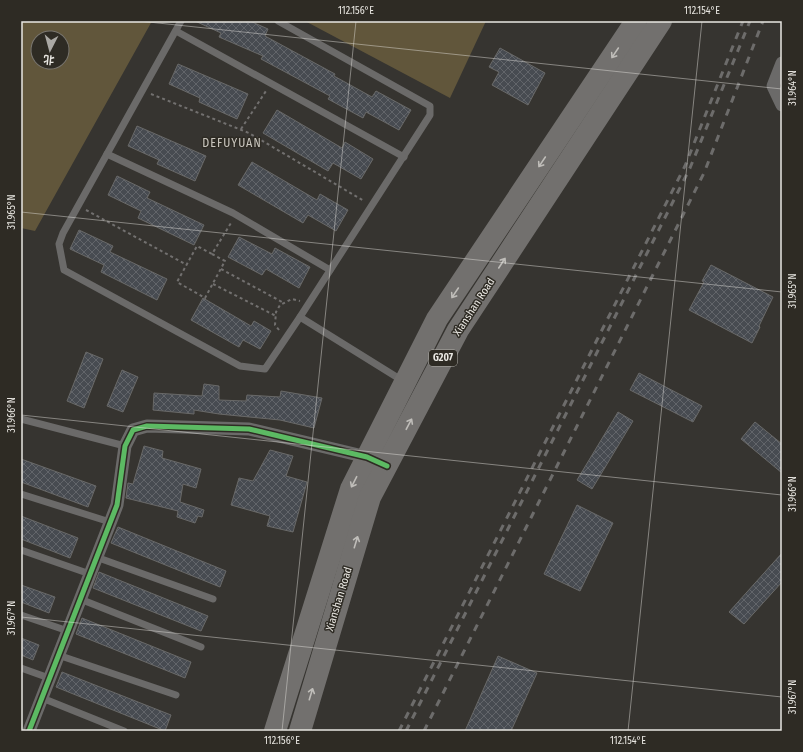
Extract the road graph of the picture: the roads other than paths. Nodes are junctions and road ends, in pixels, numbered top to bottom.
1 (181, 21) edge
2 (278, 21) edge
3 (636, 21) edge
4 (661, 21) edge
5 (176, 31) junction
6 (782, 63) edge
7 (782, 105) edge
8 (107, 154) junction
9 (404, 157) junction
10 (330, 270) junction
11 (300, 317) junction
12 (405, 382) junction
13 (21, 419) edge
14 (125, 446) junction
15 (367, 457) junction
16 (386, 466) junction
17 (21, 494) edge
18 (110, 522) junction
19 (21, 550) edge
20 (96, 557) junction
21 (90, 574) junction
22 (80, 599) junction
23 (213, 599) dead end
24 (21, 615) edge
25 (68, 631) junction
26 (201, 647) dead end
27 (58, 654) junction
28 (21, 668) edge
29 (49, 678) junction
30 (176, 695) dead end
31 (42, 698) junction
32 (29, 731) edge
33 (124, 731) edge
34 (275, 731) edge
35 (300, 731) edge

1 - 5 lane
2 - 9 lane
3 -> 12 highway, Xianshan Road / G207
16 -> 4 highway, Xianshan Road / G207
5 - 8 lane
5 - 9 lane
6 - 7 street
8 - 10 lane
8 - 11 lane
9 - 10 lane
10 - 11 lane
11 - 12 lane
12 - 15 highway, Xianshan Road / G207
13 - 14 lane
14 - 15 street
14 - 18 street
15 - 16 street
15 -> 34 highway, Xianshan Road / G207
35 -> 16 highway, Xianshan Road / G207
17 - 18 lane
18 - 20 street
19 - 21 lane
20 - 21 street
20 - 23 lane
21 - 22 street
22 - 25 street
22 - 26 lane
24 - 25 lane
25 - 27 street
27 - 29 street
27 - 30 lane
28 - 29 lane
29 - 31 street
31 - 32 street
31 - 33 lane

